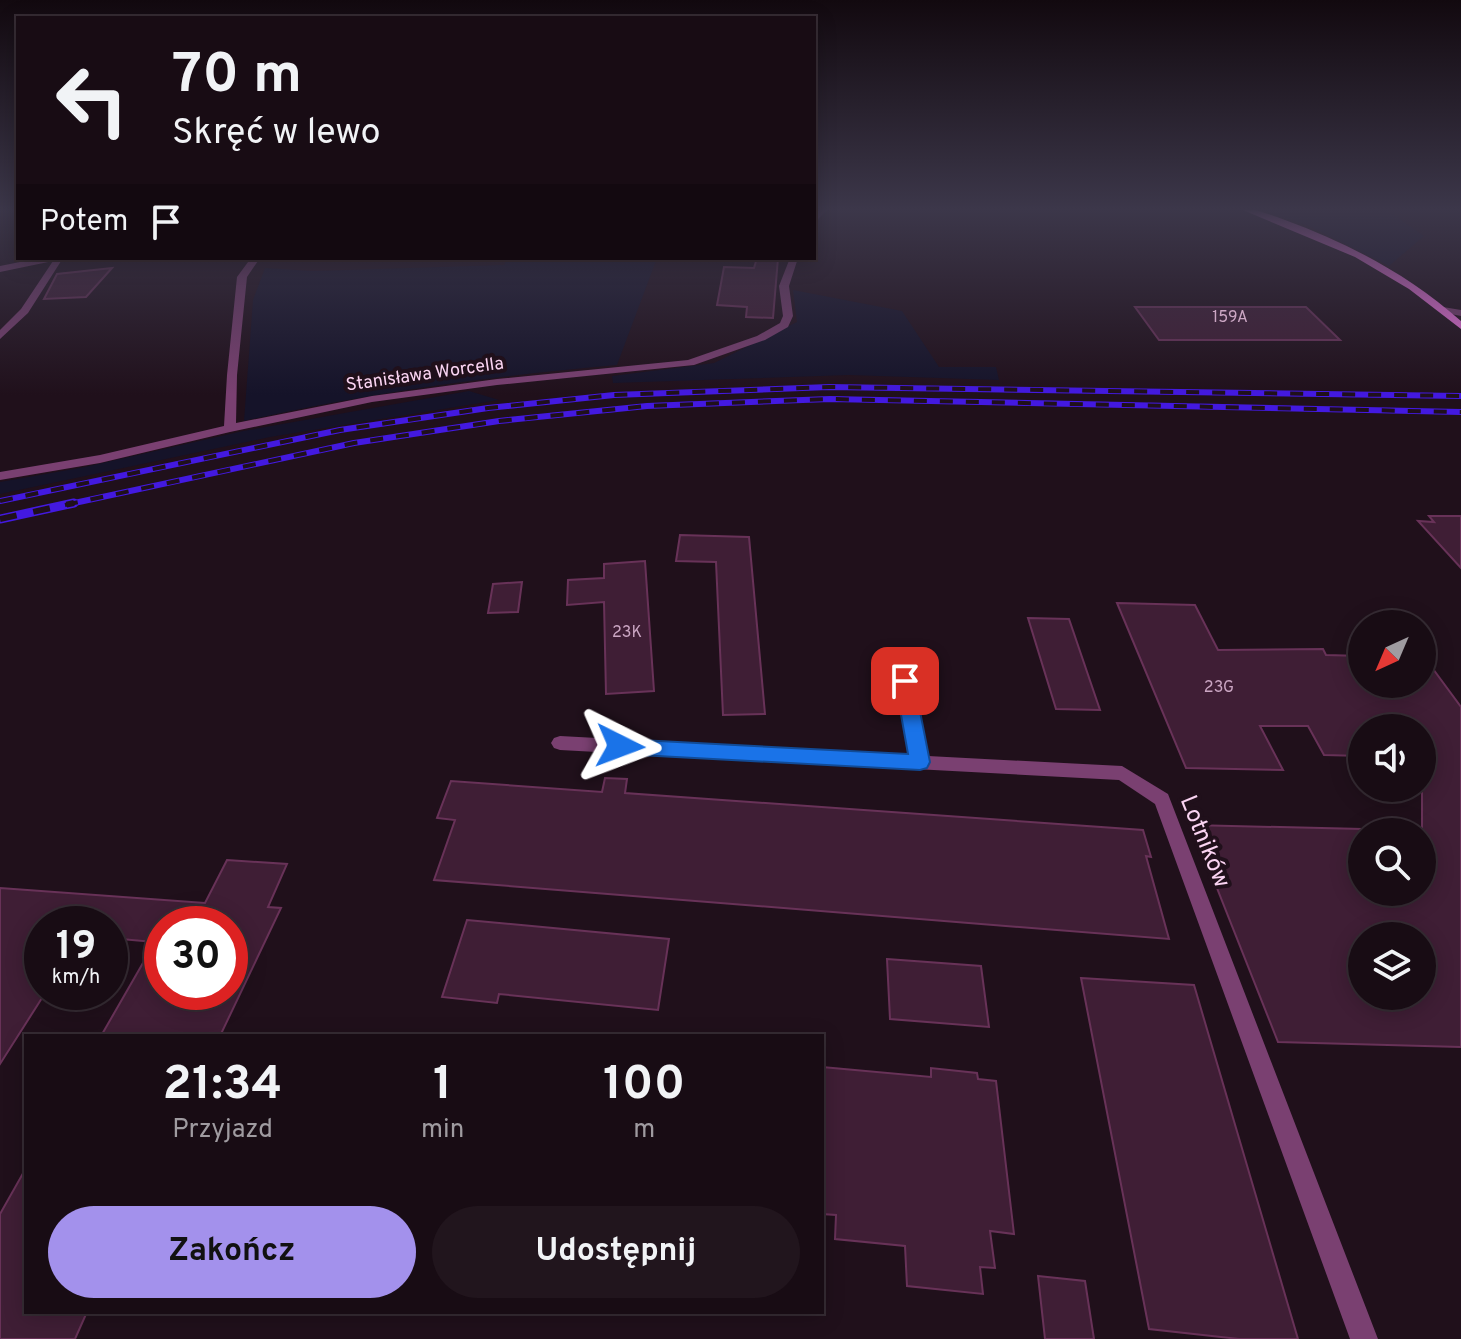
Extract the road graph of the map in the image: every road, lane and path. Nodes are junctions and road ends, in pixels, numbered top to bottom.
1 (49, 270) edge
2 (247, 270) edge
3 (790, 270) edge
4 (1384, 270) edge
5 (1443, 310) junction
6 (1461, 313) edge
7 (1461, 326) edge
8 (0, 336) edge
9 (230, 428) junction
10 (0, 476) edge
11 (905, 681) dead end
12 (560, 743) dead end
13 (920, 762) junction
14 (1364, 1339) edge

1 - 8 street
2 - 9 street
3 - 9 street, Stanisława Worcella
4 - 5 street
5 - 6 street
5 - 7 street
9 - 10 street, Stanisława Worcella
11 - 13 street
12 - 13 street, Lotników
13 - 14 street, Lotników

